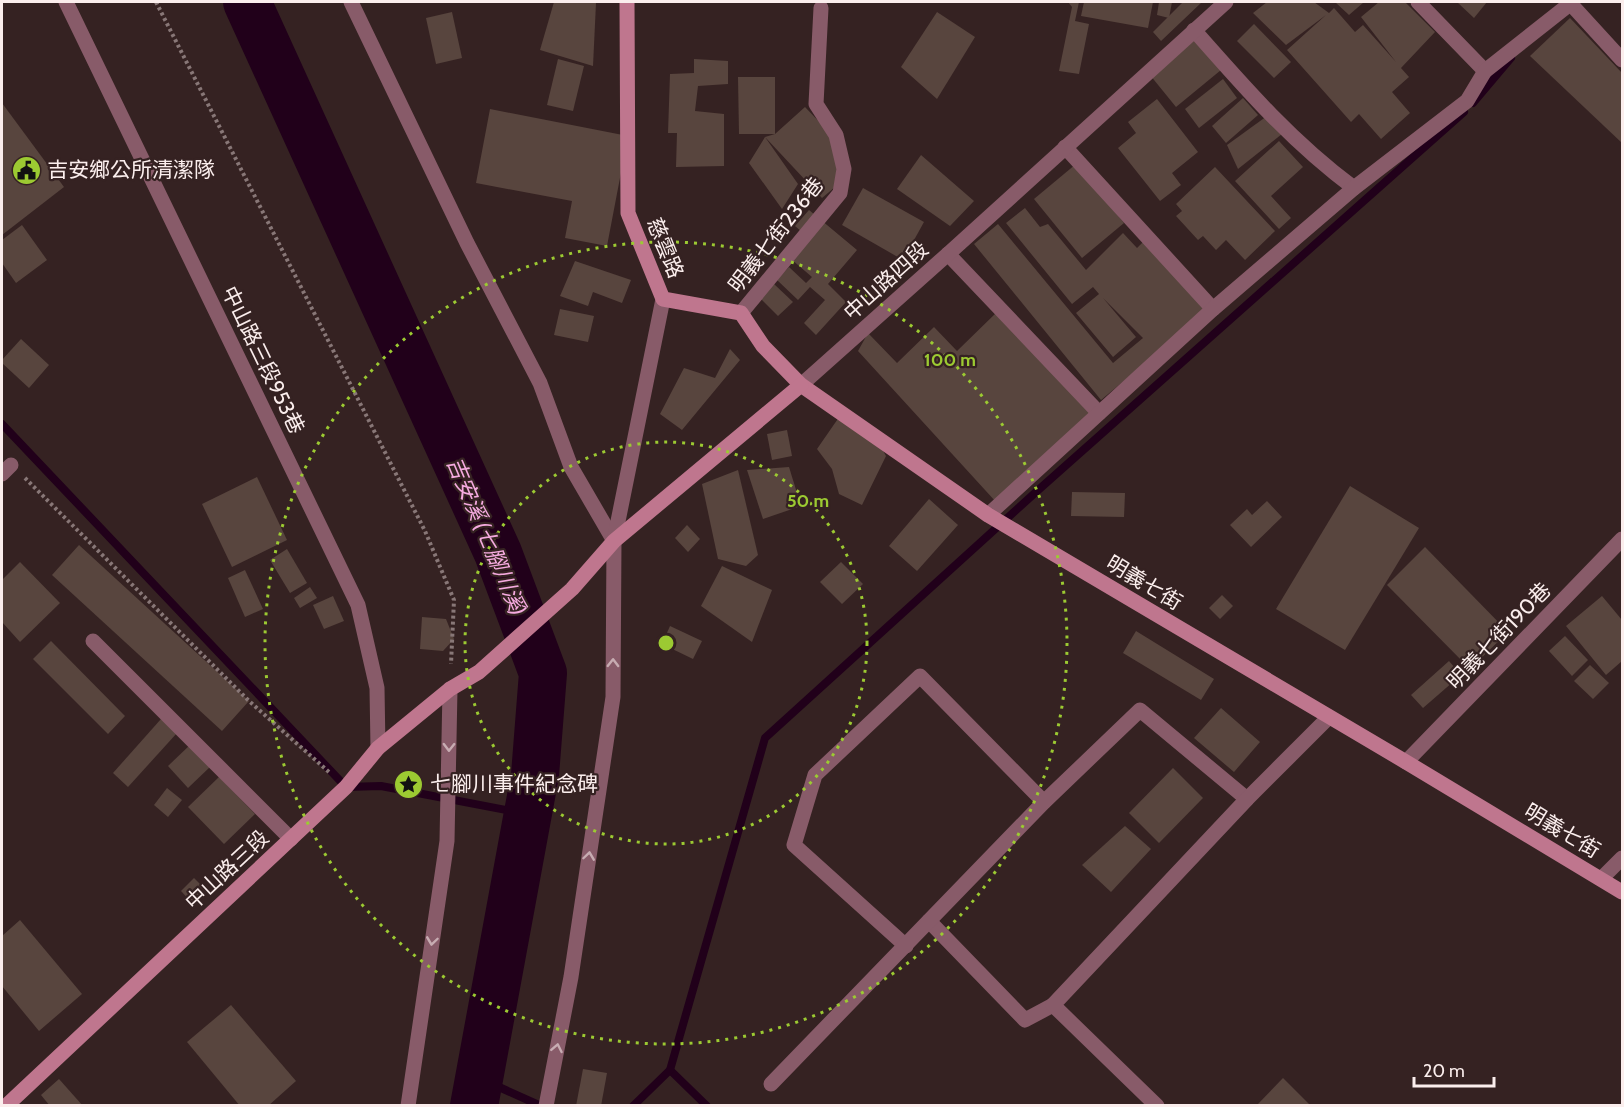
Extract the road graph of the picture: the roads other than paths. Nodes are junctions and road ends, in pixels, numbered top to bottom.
1 (66, 2) edge
2 (351, 2) edge
3 (627, 2) edge
4 (1226, 2) edge
5 (1418, 2) edge
6 (1570, 2) edge
7 (821, 8) dead end
8 (1194, 30) junction
9 (1623, 60) edge
10 (1485, 71) junction
11 (1065, 147) junction
12 (1354, 188) junction
13 (948, 254) junction
14 (663, 299) junction
15 (1213, 309) junction
16 (741, 314) junction
17 (801, 386) junction
18 (1099, 413) junction
19 (989, 516) junction
20 (1623, 539) edge
21 (614, 541) junction
22 (93, 641) dead end
23 (479, 672) joint
24 (450, 688) junction
25 (1329, 717) junction
26 (378, 748) junction
27 (1406, 762) junction
28 (1247, 799) junction
29 (1044, 802) junction
30 (291, 839) junction
31 (1623, 858) edge
32 (1601, 879) junction
33 (1623, 892) edge
34 (929, 921) junction
35 (906, 946) junction
36 (1053, 1005) junction
37 (771, 1084) dead end
38 (6, 1106) edge
39 (408, 1106) edge
40 (546, 1106) edge
41 (1157, 1106) edge

1 - 26 street, 中山路三段953巷
2 - 21 street
3 - 14 street, 慈雲路
4 - 8 street, 中山路四段
5 - 10 street
6 - 9 street
6 - 10 street
7 - 16 street, 明義七街236巷
8 - 11 street, 中山路四段
8 - 12 street
10 - 12 street
11 - 13 street, 中山路四段
11 - 15 street
12 - 15 street
13 - 17 street, 中山路四段
13 - 18 street
14 - 16 street
14 - 21 street, 慈雲路
15 - 18 street
16 - 17 street, 明義七街
17 - 19 street, 明義七街
17 - 21 street, 中山路四段
18 - 19 street
19 - 25 street, 明義七街
20 - 27 street, 明義七街190巷
21 - 23 street, 中山路四段
40 -> 21 street, 慈雲路
22 - 30 street
23 - 24 street, 中山路三段
24 - 26 street, 中山路三段
24 -> 39 street
25 - 27 street, 明義七街
25 - 28 street
26 - 30 street, 中山路三段
27 - 32 street, 明義七街
28 - 29 street
28 - 36 street
29 - 34 street
29 - 35 street
30 - 38 street, 中山路三段
31 - 32 street
32 - 33 street, 明義七街
34 - 35 street
34 - 36 street
35 - 37 street
36 - 41 street

